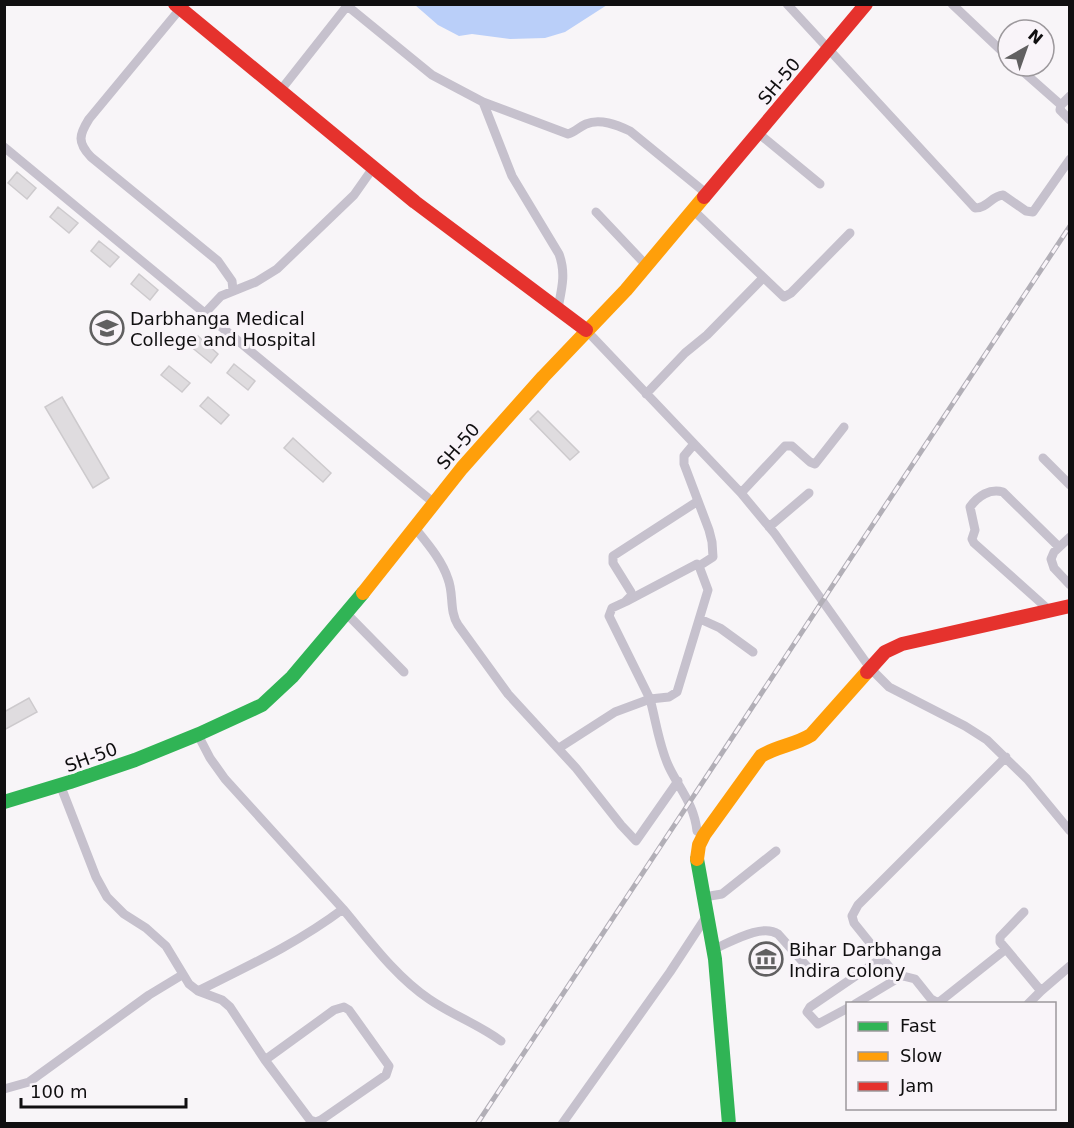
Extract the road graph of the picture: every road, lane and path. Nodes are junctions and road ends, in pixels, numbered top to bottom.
1 (787, 4) edge
2 (866, 4) edge
3 (952, 4) edge
4 (346, 5) edge
5 (178, 7) edge
6 (996, 46) edge
7 (828, 50) junction
8 (1031, 78) edge
9 (280, 91) junction
10 (1070, 96) edge
11 (483, 102) junction
12 (1061, 105) junction
13 (1070, 120) edge
14 (758, 133) junction
15 (4, 147) edge
16 (1070, 159) edge
17 (373, 168) junction
18 (820, 184) dead end
19 (707, 194) junction
20 (693, 210) junction
21 (596, 212) dead end
22 (850, 233) dead end
23 (646, 265) junction
24 (763, 278) junction
25 (233, 290) junction
26 (558, 308) junction
27 (206, 312) junction
28 (586, 330) junction
29 (646, 394) junction
30 (844, 427) dead end
31 (694, 444) junction
32 (1043, 458) dead end
33 (1070, 485) edge
34 (741, 493) junction
35 (809, 494) dead end
36 (698, 501) junction
37 (434, 503) junction
38 (769, 527) junction
39 (415, 528) junction
40 (1070, 537) edge
41 (1059, 547) junction
42 (697, 564) dead end
43 (1070, 585) edge
44 (626, 602) junction
45 (1070, 606) edge
46 (1049, 610) junction
47 (346, 613) junction
48 (700, 619) junction
49 (753, 652) dead end
50 (870, 668) junction
51 (404, 672) dead end
52 (650, 699) junction
53 (198, 735) junction
54 (559, 748) junction
55 (1006, 757) junction
56 (678, 781) junction
57 (61, 787) junction
58 (4, 802) edge
59 (1070, 831) edge
60 (704, 835) junction
61 (776, 851) dead end
62 (704, 897) junction
63 (343, 909) junction
64 (1024, 912) dead end
65 (708, 914) junction
66 (714, 949) junction
67 (1006, 949) junction
68 (882, 958) junction
69 (1070, 966) edge
70 (811, 971) dead end
71 (182, 975) junction
72 (900, 977) junction
73 (1041, 991) junction
74 (198, 992) junction
75 (858, 1002) edge
76 (936, 1002) edge
77 (939, 1002) edge
78 (1030, 1002) edge
79 (846, 1009) edge
80 (501, 1041) dead end
81 (265, 1060) junction
82 (4, 1089) edge
83 (562, 1124) edge
84 (729, 1124) edge

1 - 7 street
2 - 7 street, SH-50
3 - 6 street
4 - 9 street
4 - 11 street
5 - 9 street
5 - 25 street
7 - 14 street, SH-50
7 - 16 street
8 - 12 street
9 - 17 street
10 - 12 street
11 - 19 street
11 - 26 street
12 - 13 street
14 - 18 street
14 - 19 street, SH-50
15 - 27 street
17 - 25 street
17 - 26 street
19 - 20 street, SH-50
20 - 23 street, SH-50
20 - 24 street
21 - 23 street
22 - 24 street
23 - 28 street, SH-50
24 - 29 street
25 - 27 street
26 - 28 street
27 - 37 street
28 - 29 street
28 - 37 street, SH-50
29 - 31 street
30 - 34 street
31 - 34 street
31 - 36 street
32 - 33 street
34 - 38 street
35 - 38 street
36 - 44 street
36 - 48 street
37 - 39 street, SH-50
38 - 50 street
39 - 47 street, SH-50
39 - 54 street
40 - 41 street
41 - 43 street
41 - 46 street
42 - 44 street
44 - 52 street
45 - 46 street
46 - 50 street
47 - 51 street
47 - 53 street, SH-50
48 - 49 street
48 - 52 street
50 - 55 street
50 - 60 street
52 - 54 street
52 - 56 street
53 - 57 street, SH-50
53 - 63 street
54 - 56 street
55 - 59 street
55 - 68 street
56 - 60 street
57 - 58 street, SH-50
57 - 71 street
60 - 62 street
61 - 62 street
62 - 65 street
63 - 74 street
63 - 80 street
64 - 67 street
65 - 66 street
65 - 83 street
66 - 70 street
66 - 84 street
67 - 73 street
67 - 77 street
68 - 72 street
68 - 79 street
69 - 73 street
71 - 74 street
71 - 82 street
72 - 75 street
72 - 76 street
73 - 78 street
74 - 81 street
81 - 81 street

